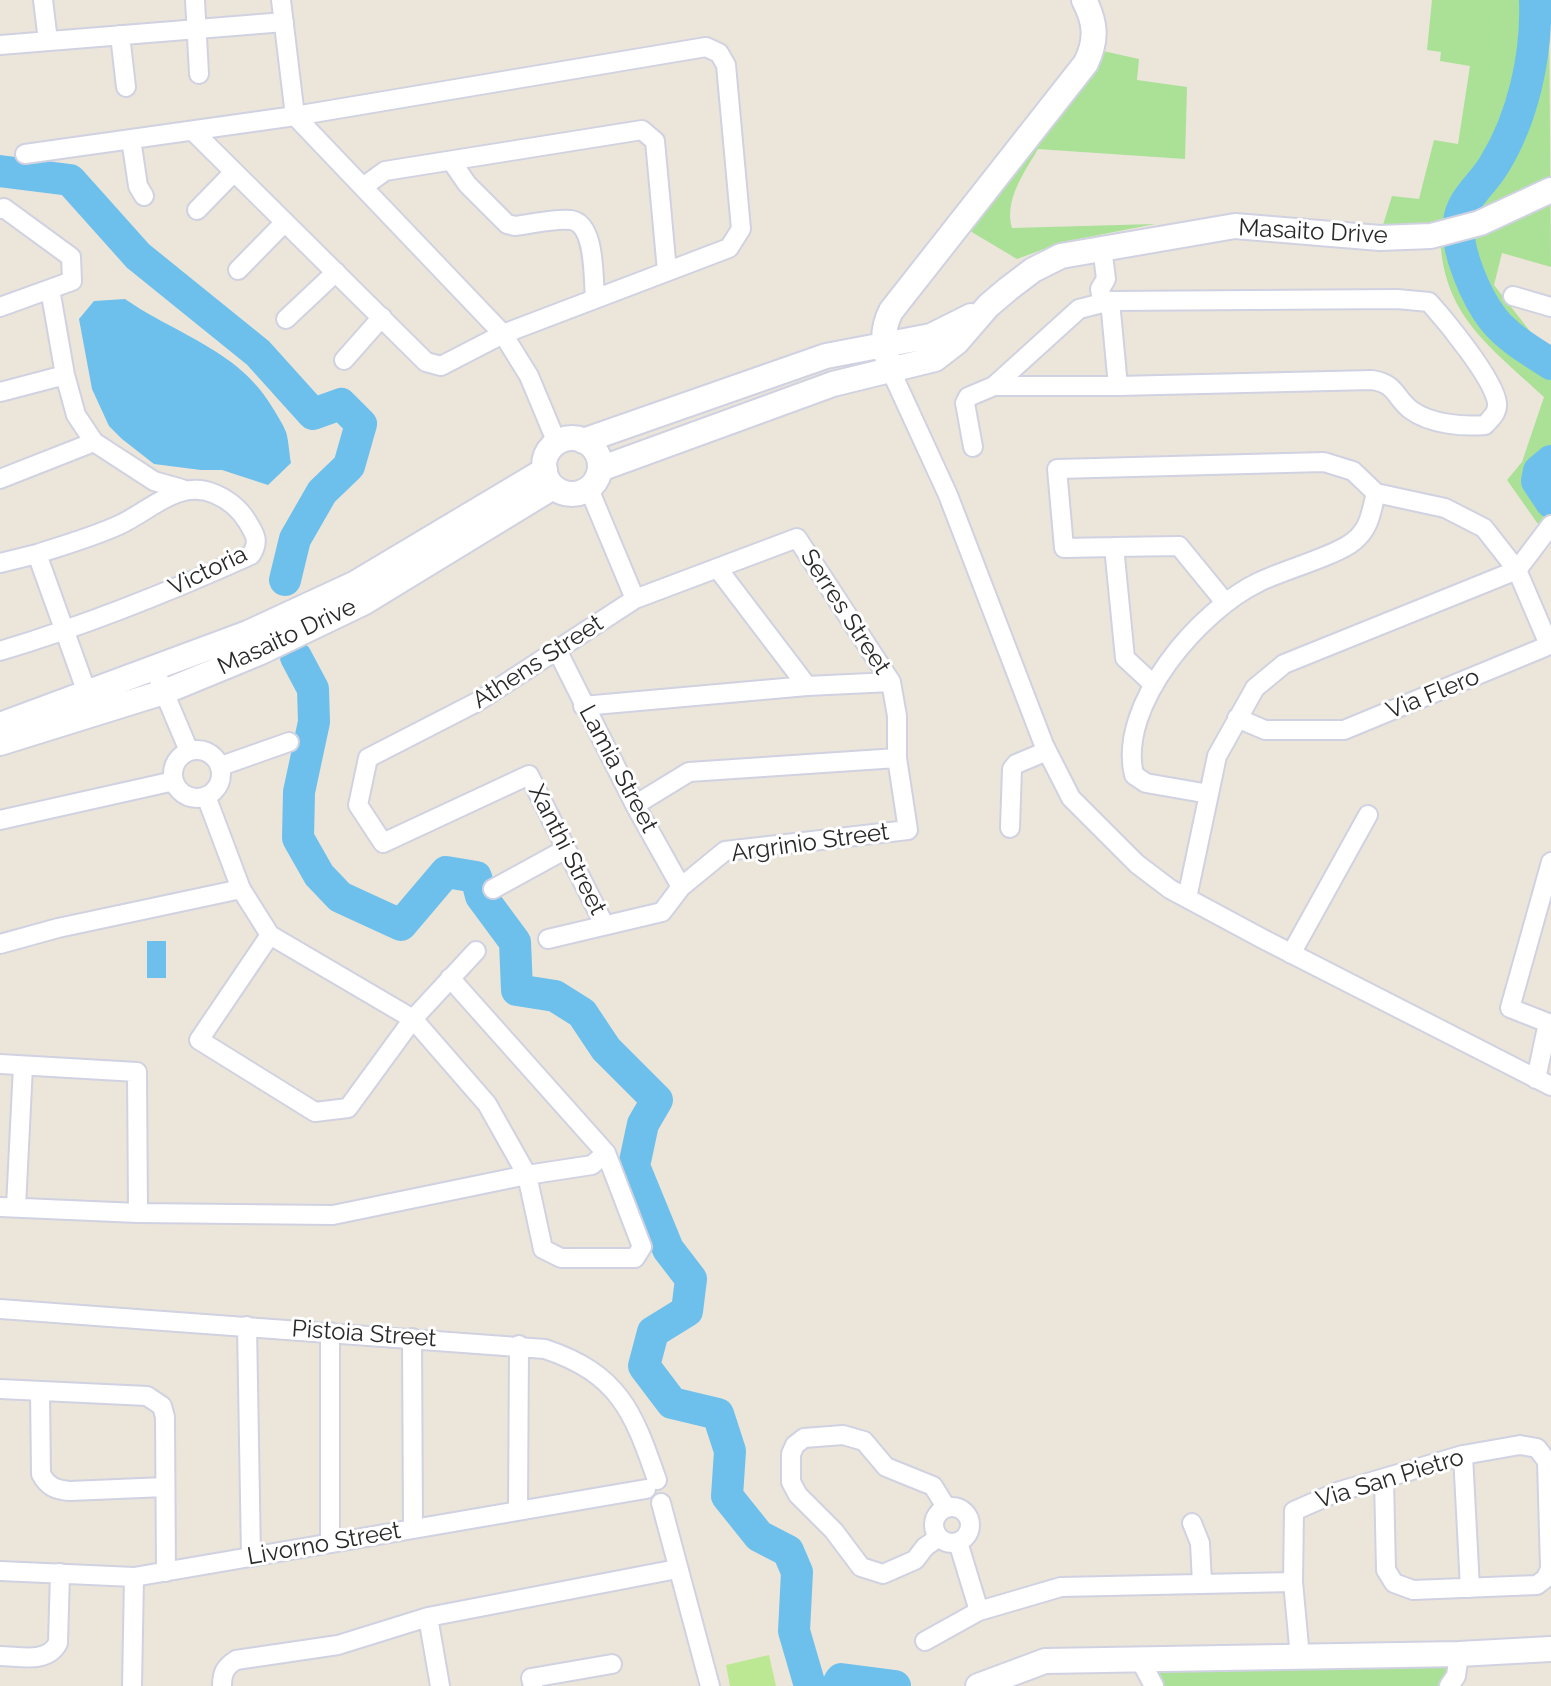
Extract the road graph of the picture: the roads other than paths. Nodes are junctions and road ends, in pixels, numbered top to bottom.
1 (43, 0) edge
2 (195, 0) edge
3 (281, 0) edge
4 (1084, 0) edge
5 (284, 22) junction
6 (197, 29) junction
7 (120, 35) junction
8 (48, 41) junction
9 (0, 45) edge
10 (199, 74) dead end
11 (126, 87) dead end
12 (295, 116) junction
13 (193, 131) junction
14 (131, 139) junction
15 (25, 154) dead end
16 (452, 162) junction
17 (234, 172) junction
18 (363, 187) junction
19 (1551, 190) edge
20 (144, 196) dead end
21 (0, 209) edge
22 (197, 210) dead end
23 (285, 222) junction
24 (1102, 247) junction
25 (238, 270) dead end
26 (667, 271) junction
27 (336, 272) junction
28 (50, 289) junction
29 (1513, 296) dead end
30 (595, 299) junction
31 (1109, 301) junction
32 (988, 306) junction
33 (0, 307) edge
34 (1551, 307) edge
35 (382, 317) junction
36 (286, 319) dead end
37 (503, 334) junction
38 (883, 345) junction
39 (344, 360) dead end
40 (891, 371) junction
41 (65, 375) junction
42 (994, 386) junction
43 (1118, 386) junction
44 (0, 392) edge
45 (583, 441) junction
46 (94, 442) junction
47 (557, 443) junction
48 (973, 447) dead end
49 (549, 478) junction
50 (0, 479) edge
51 (594, 479) junction
52 (182, 489) junction
53 (1376, 493) junction
54 (1549, 528) edge
55 (797, 538) joint
56 (1114, 547) junction
57 (37, 554) junction
58 (0, 563) edge
59 (718, 569) junction
60 (1517, 570) junction
61 (635, 599) junction
62 (1224, 601) junction
63 (65, 632) junction
64 (557, 650) junction
65 (0, 651) edge
66 (154, 669) junction
67 (891, 682) junction
68 (1154, 685) junction
69 (807, 686) junction
70 (164, 692) junction
71 (91, 703) junction
72 (583, 706) junction
73 (1237, 718) junction
74 (0, 725) edge
75 (289, 742) dead end
76 (0, 743) edge
77 (189, 751) junction
78 (1047, 751) junction
79 (897, 758) junction
80 (221, 766) junction
81 (529, 775) joint
82 (174, 781) junction
83 (1209, 794) junction
84 (206, 796) junction
85 (635, 805) junction
86 (1368, 815) dead end
87 (0, 820) edge
88 (1010, 828) dead end
89 (908, 830) joint
90 (566, 849) junction
91 (1551, 862) edge
92 (681, 887) junction
93 (241, 889) junction
94 (493, 889) dead end
95 (1187, 898) junction
96 (604, 924) junction
97 (270, 935) junction
98 (548, 939) dead end
99 (0, 944) edge
100 (476, 951) dead end
101 (1291, 954) junction
102 (450, 978) junction
103 (413, 1019) junction
104 (1550, 1023) edge
105 (0, 1064) edge
106 (23, 1066) junction
107 (1544, 1082) edge
108 (606, 1153) junction
109 (527, 1175) junction
110 (8, 1207) edge
111 (138, 1213) junction
112 (0, 1309) edge
113 (247, 1326) junction
114 (330, 1332) junction
115 (412, 1338) junction
116 (519, 1345) junction
117 (0, 1389) edge
118 (40, 1391) junction
119 (1463, 1455) junction
120 (1384, 1479) junction
121 (652, 1484) junction
122 (165, 1487) junction
123 (946, 1507) junction
124 (518, 1510) junction
125 (1192, 1523) dead end
126 (413, 1528) junction
127 (939, 1537) junction
128 (958, 1542) junction
129 (330, 1543) junction
130 (251, 1556) junction
131 (677, 1569) junction
132 (0, 1571) edge
133 (166, 1572) junction
134 (60, 1573) junction
135 (134, 1577) junction
136 (1293, 1582) junction
137 (1202, 1583) junction
138 (1470, 1588) junction
139 (979, 1611) junction
140 (428, 1617) junction
141 (925, 1641) dead end
142 (1551, 1649) edge
143 (1459, 1654) junction
144 (0, 1656) edge
145 (1300, 1657) junction
146 (1139, 1658) junction
147 (612, 1664) dead end
148 (132, 1686) edge
149 (222, 1686) edge
150 (440, 1686) edge
151 (533, 1686) edge
152 (710, 1686) edge
153 (978, 1686) edge
154 (1154, 1686) edge
155 (1449, 1686) edge

1 - 8 street
2 - 6 street
3 - 5 street
4 - 38 street
5 - 6 street
5 - 12 street
6 - 7 street
6 - 10 street
7 - 8 street
7 - 11 street
8 - 9 street
12 - 13 street
12 - 18 street
12 - 26 street
13 - 14 street
13 - 17 street
14 - 15 street
14 - 20 street
16 - 18 street
16 - 26 street
16 - 30 street
17 - 22 street
17 - 23 street
18 - 37 street
19 - 24 street, Masaito Drive
21 - 28 street
23 - 25 street
23 - 27 street
24 - 31 street
24 - 32 street, Masaito Drive
26 - 30 street
27 - 35 street
27 - 36 street
28 - 33 street
28 - 41 street
29 - 34 street
30 - 37 street
31 - 42 street
31 - 43 street
31 - 43 street
32 - 38 street, Masaito Drive
32 - 40 street, Masaito Drive
35 - 37 street
35 - 39 street
37 - 47 street
38 - 40 street
38 - 45 street, Masaito Drive
40 - 51 street, Masaito Drive
40 - 78 street
41 - 44 street
41 - 46 street
42 - 43 street
42 - 48 street
45 - 47 street
45 - 51 street
46 - 50 street
46 - 52 street
47 - 49 street
49 - 51 street
49 - 66 street, Masaito Drive
49 - 70 street, Masaito Drive
51 - 61 street
52 - 57 street
52 - 63 street, Victoria
53 - 56 street
53 - 60 street
53 - 62 street
54 - 60 street
55 - 59 street, Athens Street
55 - 67 street, Serres Street
56 - 62 street
56 - 68 street
57 - 58 street
57 - 63 street
59 - 61 street, Athens Street
59 - 69 street
60 - 73 street
60 - 73 street, Via Flero
61 - 64 street, Athens Street
62 - 68 street
63 - 65 street, Victoria
63 - 71 street
64 - 72 street, Lamia Street
64 - 81 street, Athens Street
66 - 70 street
66 - 71 street, Masaito Drive
67 - 69 street
67 - 79 street, Serres Street
68 - 83 street
69 - 72 street
70 - 71 street, Masaito Drive
70 - 77 street
71 - 74 street, Masaito Drive
71 - 76 street, Masaito Drive
72 - 85 street, Lamia Street
73 - 83 street
75 - 80 street
77 - 80 street
77 - 82 street
78 - 88 street
78 - 95 street
79 - 85 street
79 - 89 street, Serres Street
80 - 84 street
81 - 90 street, Xanthi Street
82 - 84 street
82 - 87 street
83 - 95 street
84 - 93 street
85 - 92 street, Lamia Street
86 - 101 street
89 - 92 street, Argrinio Street
90 - 94 street
90 - 96 street, Xanthi Street
91 - 104 street
92 - 96 street, Argrinio Street
93 - 97 street
93 - 99 street
95 - 101 street
96 - 98 street, Argrinio Street
97 - 103 street
97 - 103 street
100 - 102 street
101 - 107 street
102 - 103 street
102 - 108 street
103 - 109 street
104 - 107 street
105 - 106 street
106 - 110 street
106 - 111 street
108 - 109 street
108 - 109 street
109 - 111 street
110 - 111 street
112 - 113 street, Pistoia Street
113 - 114 street, Pistoia Street
113 - 130 street
114 - 115 street, Pistoia Street
114 - 129 street
115 - 116 street, Pistoia Street
115 - 126 street
116 - 121 street, Pistoia Street
116 - 124 street
117 - 118 street
118 - 122 street
118 - 122 street
119 - 120 street, Via San Pietro
119 - 138 street
119 - 138 street, Via San Pietro
120 - 136 street, Via San Pietro
120 - 138 street
121 - 124 street, Livorno Street
121 - 131 street
122 - 133 street
123 - 127 street
123 - 127 street
123 - 128 street
124 - 126 street, Livorno Street
125 - 137 street
126 - 129 street, Livorno Street
127 - 128 street
128 - 139 street
129 - 130 street, Livorno Street
130 - 133 street, Livorno Street
131 - 140 street
131 - 152 street
132 - 134 street, Livorno Street
133 - 135 street, Livorno Street
134 - 135 street, Livorno Street
134 - 144 street
135 - 148 street
136 - 137 street
136 - 145 street, Via San Pietro
137 - 139 street
139 - 141 street
140 - 149 street
140 - 150 street
142 - 143 street
143 - 145 street
143 - 155 street
145 - 146 street
146 - 153 street
146 - 154 street
147 - 151 street

